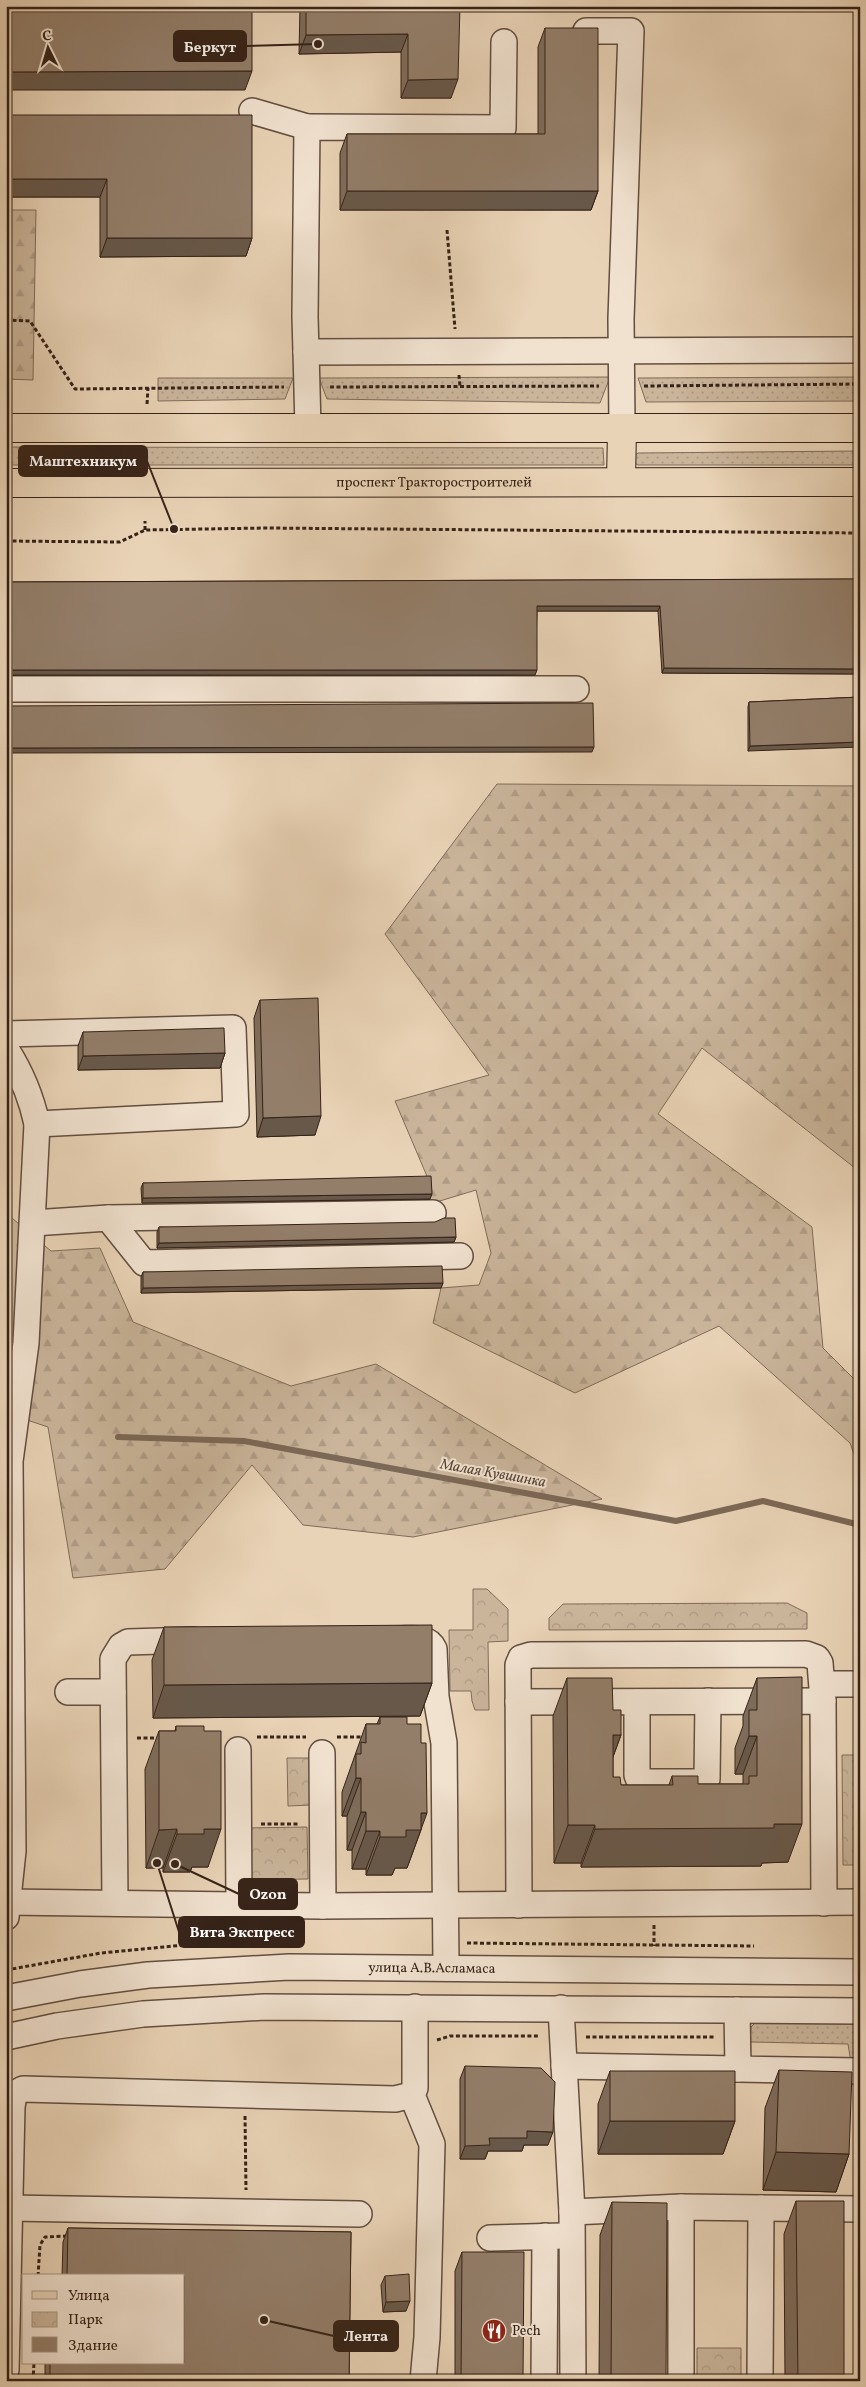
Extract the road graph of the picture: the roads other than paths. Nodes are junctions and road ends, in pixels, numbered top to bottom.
1 (586, 31) edge
2 (504, 42) dead end
3 (252, 111) dead end
4 (307, 127) junction
5 (622, 350) junction
6 (860, 350) edge
7 (306, 352) junction
8 (6, 428) edge
9 (308, 428) junction
10 (622, 428) junction
11 (860, 428) edge
12 (621, 482) junction
13 (860, 482) edge
14 (6, 483) edge
15 (6, 689) edge
16 (576, 689) dead end
17 (6, 1034) edge
18 (6, 1050) edge
19 (38, 1124) junction
20 (433, 1212) dead end
21 (108, 1218) junction
22 (33, 1222) junction
23 (460, 1256) dead end
24 (9, 1528) edge
25 (221, 1640) edge
26 (376, 1640) edge
27 (860, 1684) edge
28 (68, 1692) dead end
29 (114, 1692) junction
30 (822, 1692) junction
31 (708, 1701) junction
32 (518, 1702) junction
33 (637, 1702) junction
34 (322, 1742) road end
35 (242, 1744) road end
36 (824, 1902) junction
37 (860, 1902) edge
38 (115, 1903) junction
39 (238, 1905) junction
40 (519, 1905) junction
41 (323, 1906) junction
42 (445, 1906) junction
43 (7, 1907) edge
44 (446, 1968) junction
45 (219, 1970) junction
46 (860, 1972) edge
47 (7, 1991) edge
48 (415, 2007) junction
49 (222, 2008) junction
50 (561, 2008) junction
51 (737, 2010) junction
52 (860, 2011) edge
53 (6, 2037) edge
54 (564, 2066) junction
55 (738, 2069) junction
56 (860, 2071) edge
57 (412, 2095) junction
58 (682, 2207) junction
59 (9, 2208) junction
60 (760, 2208) junction
61 (860, 2209) edge
62 (359, 2214) dead end
63 (572, 2224) junction
64 (545, 2236) junction
65 (490, 2238) dead end
66 (6, 2370) edge
67 (423, 2381) edge
68 (544, 2381) edge
69 (573, 2381) edge
70 (681, 2381) edge
71 (760, 2381) edge

1 - 5 street
2 - 4 street
3 - 4 street
4 - 7 street
5 - 6 street
5 - 7 street
5 - 10 street
7 - 9 street
8 - 9 main road
9 - 10 main road
10 - 11 main road
10 - 12 main road
12 - 13 main road, проспект Тракторостроителей
12 - 14 main road, проспект Тракторостроителей
15 - 16 street
17 - 19 street
18 - 19 street
19 - 22 street
20 - 21 street
21 - 22 street
21 - 23 street
22 - 24 street
24 - 43 street
25 - 29 street
26 - 42 street
27 - 30 street
28 - 29 street
29 - 38 street
30 - 31 street
30 - 32 street
30 - 36 street
31 - 33 street
31 - 33 street
32 - 33 street
32 - 40 street
34 - 41 street
35 - 39 street
36 - 37 street
36 - 40 street
38 - 39 street
38 - 43 street
39 - 41 street
40 - 42 street
41 - 42 street
42 - 44 street
44 - 45 street, улица А.В.Асламаса
44 - 46 street, улица А.В.Асламаса
45 - 47 street, улица А.В.Асламаса
45 - 49 street
48 - 49 street
48 - 50 street
48 - 57 street
49 - 53 street
50 - 51 street
50 - 54 street
51 - 52 street
51 - 55 street
54 - 55 street
54 - 63 street
55 - 56 street
57 - 59 street
57 - 67 street
58 - 60 street
58 - 63 street
58 - 70 street
59 - 62 street
59 - 66 street
60 - 61 street
60 - 71 street
63 - 64 street
63 - 69 street
64 - 65 street
64 - 68 street

